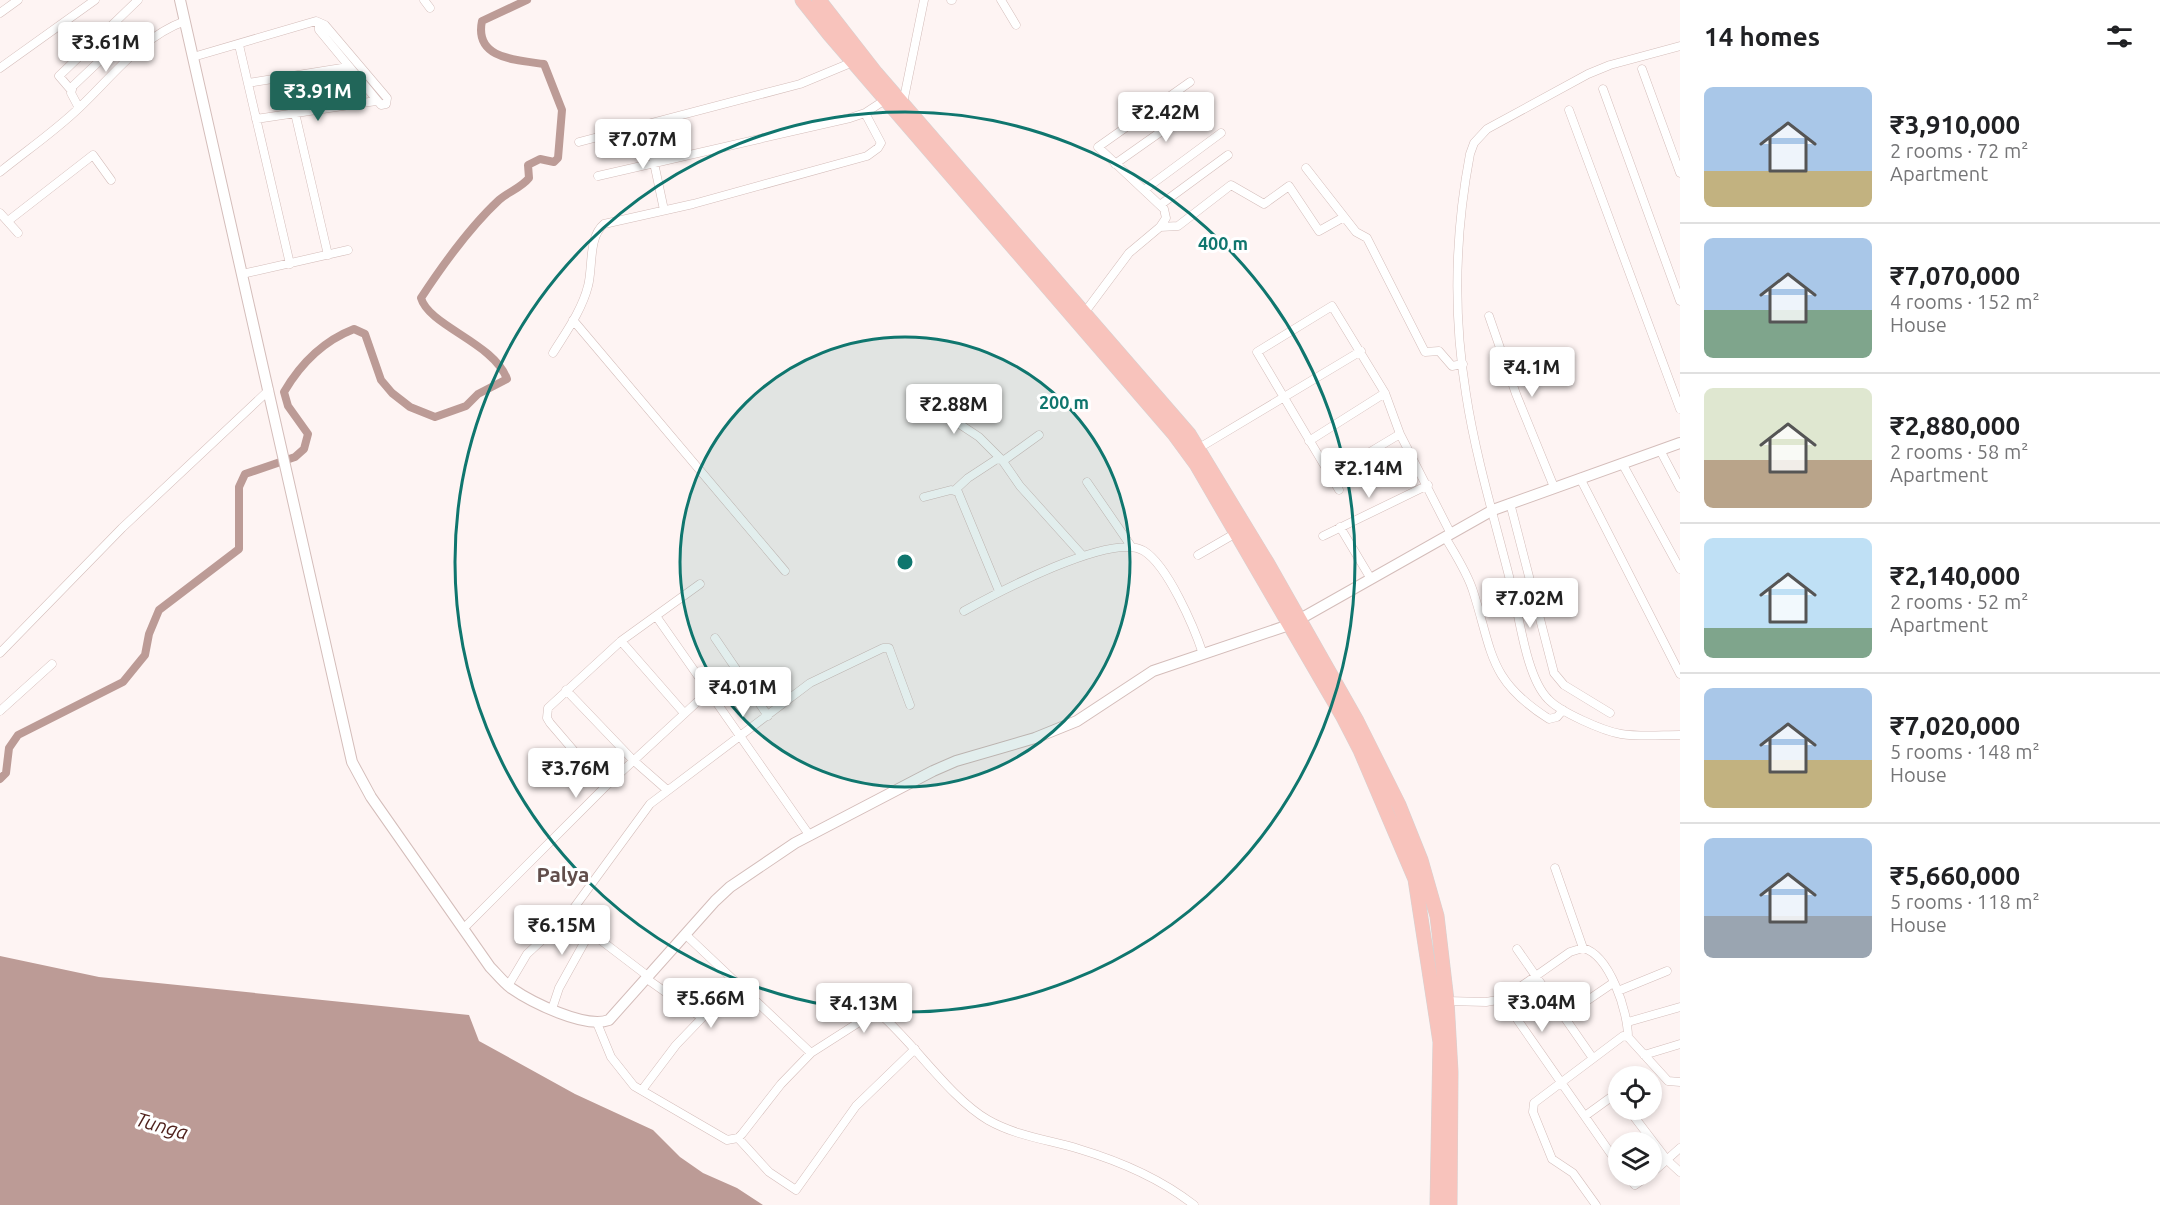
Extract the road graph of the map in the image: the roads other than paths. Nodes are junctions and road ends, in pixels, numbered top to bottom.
1 (18, 0) edge
2 (95, 0) edge
3 (138, 0) edge
4 (180, 0) edge
5 (424, 0) edge
6 (802, 0) edge
7 (819, 0) edge
8 (924, 0) edge
9 (1001, 0) edge
10 (430, 8) dead end
11 (0, 13) edge
12 (185, 21) junction
13 (319, 23) junction
14 (1016, 25) dead end
15 (144, 45) junction
16 (239, 45) junction
17 (1680, 46) edge
18 (193, 57) junction
19 (853, 62) junction
20 (348, 67) junction
21 (0, 68) edge
22 (1642, 69) dead end
23 (1190, 82) dead end
24 (248, 83) junction
25 (1603, 89) dead end
26 (71, 90) junction
27 (894, 99) junction
28 (376, 100) junction
29 (1203, 102) dead end
30 (79, 108) junction
31 (1569, 110) dead end
32 (295, 113) junction
33 (865, 113) junction
34 (256, 119) junction
35 (646, 125) junction
36 (1221, 133) dead end
37 (579, 142) dead end
38 (1228, 155) dead end
39 (655, 164) junction
40 (1115, 164) junction
41 (1306, 168) dead end
42 (0, 172) edge
43 (1680, 173) edge
44 (598, 176) dead end
45 (111, 180) dead end
46 (1144, 190) junction
47 (1160, 205) junction
48 (664, 210) junction
49 (0, 213) edge
50 (1344, 217) junction
51 (8, 221) junction
52 (1160, 227) junction
53 (18, 232) dead end
54 (348, 250) dead end
55 (328, 255) junction
56 (290, 264) junction
57 (242, 274) junction
58 (1680, 301) edge
59 (1085, 312) junction
60 (1489, 316) dead end
61 (573, 320) junction
62 (1361, 351) junction
63 (553, 353) dead end
64 (1463, 364) junction
65 (269, 390) junction
66 (1385, 393) junction
67 (920, 398) dead end
68 (1285, 398) junction
69 (1680, 409) edge
70 (1400, 434) junction
71 (1039, 435) dead end
72 (1310, 441) junction
73 (1680, 442) edge
74 (1199, 448) junction
75 (1660, 450) junction
76 (1003, 461) junction
77 (1622, 463) junction
78 (1330, 476) junction
79 (1580, 478) junction
80 (1087, 482) dead end
81 (1428, 485) junction
82 (1554, 487) junction
83 (1680, 488) edge
84 (955, 490) junction
85 (1339, 490) dead end
86 (924, 497) dead end
87 (1501, 507) junction
88 (1340, 527) junction
89 (1236, 533) junction
90 (1448, 535) junction
91 (1323, 536) dead end
92 (1131, 546) junction
93 (1198, 555) dead end
94 (1083, 556) junction
95 (1680, 569) edge
96 (785, 571) dead end
97 (1371, 579) junction
98 (700, 584) dead end
99 (999, 591) junction
100 (964, 611) dead end
101 (656, 615) junction
102 (1294, 622) junction
103 (715, 638) dead end
104 (621, 641) junction
105 (0, 653) edge
106 (1203, 654) junction
107 (52, 664) dead end
108 (1680, 674) edge
109 (566, 690) junction
110 (709, 691) junction
111 (910, 705) dead end
112 (1563, 710) junction
113 (0, 711) edge
114 (684, 713) junction
115 (1610, 713) dead end
116 (768, 716) junction
117 (739, 735) junction
118 (1680, 735) edge
119 (633, 760) junction
120 (605, 787) junction
121 (666, 789) junction
122 (810, 836) junction
123 (1555, 868) dead end
124 (1420, 877) junction
125 (599, 916) dead end
126 (463, 929) junction
127 (590, 932) junction
128 (686, 935) junction
129 (1583, 948) junction
130 (1517, 949) dead end
131 (1667, 971) dead end
132 (1534, 976) junction
133 (648, 978) junction
134 (508, 986) junction
135 (1616, 987) junction
136 (1503, 999) junction
137 (1447, 1001) junction
138 (1680, 1007) edge
139 (552, 1009) junction
140 (1563, 1017) junction
141 (1628, 1022) junction
142 (597, 1023) junction
143 (1628, 1037) junction
144 (1680, 1044) edge
145 (915, 1049) junction
146 (811, 1053) junction
147 (1644, 1055) junction
148 (1592, 1057) junction
149 (1561, 1082) junction
150 (1680, 1082) edge
151 (642, 1090) junction
152 (1608, 1099) edge
153 (1585, 1116) junction
154 (1637, 1120) edge
155 (738, 1138) junction
156 (1680, 1148) edge
157 (1608, 1149) edge
158 (1667, 1160) junction
159 (1662, 1164) edge
160 (1680, 1172) edge
161 (1194, 1205) edge
162 (1437, 1205) edge
163 (1450, 1205) edge
164 (1596, 1205) edge

1 - 11 street
2 - 21 street
3 - 26 street
4 - 12 street
5 - 10 street
6 - 19 highway
7 - 27 highway
8 - 27 street
9 - 14 street
12 - 15 street
12 - 18 street
13 - 16 street
13 - 20 street
13 - 28 street
15 - 26 street
15 - 30 street
16 - 18 street
16 - 24 street
17 - 64 street
18 - 57 street
19 - 27 highway
19 - 35 street
20 - 24 street
20 - 28 street
22 - 43 street
23 - 40 street
24 - 34 street
25 - 58 street
26 - 30 street
27 - 33 street
27 - 59 highway
27 - 89 highway
28 - 32 street
29 - 40 street
30 - 42 street
31 - 69 street
32 - 34 street
32 - 55 street
33 - 39 street
33 - 48 street
34 - 56 street
35 - 37 street
35 - 39 street
36 - 46 street
38 - 47 street
39 - 44 street
39 - 48 street
40 - 46 street
41 - 50 street
45 - 51 street
46 - 47 street
47 - 52 street
48 - 61 street
49 - 51 street
50 - 52 street
50 - 64 street
51 - 53 street
52 - 59 street
54 - 55 street
55 - 56 street
56 - 57 street
57 - 65 street
59 - 74 highway
60 - 82 street
61 - 63 street
61 - 96 street
62 - 66 street
62 - 68 street
62 - 68 street
64 - 87 street
65 - 105 street
65 - 126 street
66 - 70 street
66 - 72 street
67 - 76 street
68 - 72 street
68 - 74 street
70 - 78 street
70 - 81 street
71 - 76 street
72 - 78 street
73 - 75 street
74 - 102 highway
75 - 77 street
75 - 83 street
76 - 84 street
76 - 94 street
77 - 79 street
77 - 95 street
78 - 85 street
79 - 82 street
79 - 108 street
80 - 92 street
81 - 88 street
81 - 90 street
82 - 87 street
84 - 86 street
84 - 99 street
87 - 90 street
87 - 112 street
87 - 115 street
88 - 91 street
88 - 97 street
89 - 93 street
89 - 102 highway
90 - 97 street
90 - 112 street
92 - 94 street
92 - 106 street
94 - 99 street
97 - 102 street
98 - 101 street
99 - 100 street
101 - 104 street
101 - 110 street
102 - 106 street
102 - 124 highway
103 - 116 street
104 - 109 street
104 - 114 street
106 - 122 street
107 - 113 street
109 - 119 street
109 - 120 street
110 - 114 street
110 - 117 street
111 - 116 street
112 - 118 street
114 - 119 street
116 - 117 street
117 - 121 street
117 - 122 street
119 - 120 street
119 - 121 street
120 - 126 street
121 - 134 street
122 - 128 street
123 - 129 street
124 - 137 highway
124 - 162 highway
125 - 127 street
126 - 134 street
127 - 133 street
127 - 139 street
128 - 133 street
128 - 146 street
129 - 132 street
129 - 135 street
130 - 132 street
131 - 135 street
132 - 136 street
132 - 140 street
133 - 142 street
133 - 151 street
134 - 139 street
135 - 140 street
135 - 141 street
136 - 137 street
136 - 149 street
137 - 163 highway
138 - 141 street
139 - 142 street
140 - 148 street
141 - 143 street
142 - 151 street
143 - 147 street
143 - 148 street
144 - 147 street
145 - 146 street
145 - 155 street
145 - 161 street
146 - 155 street
147 - 150 street
148 - 149 street
149 - 153 street
149 - 164 street
151 - 155 street
152 - 153 street
153 - 157 street
154 - 158 street
156 - 158 street
158 - 159 street
158 - 160 street

